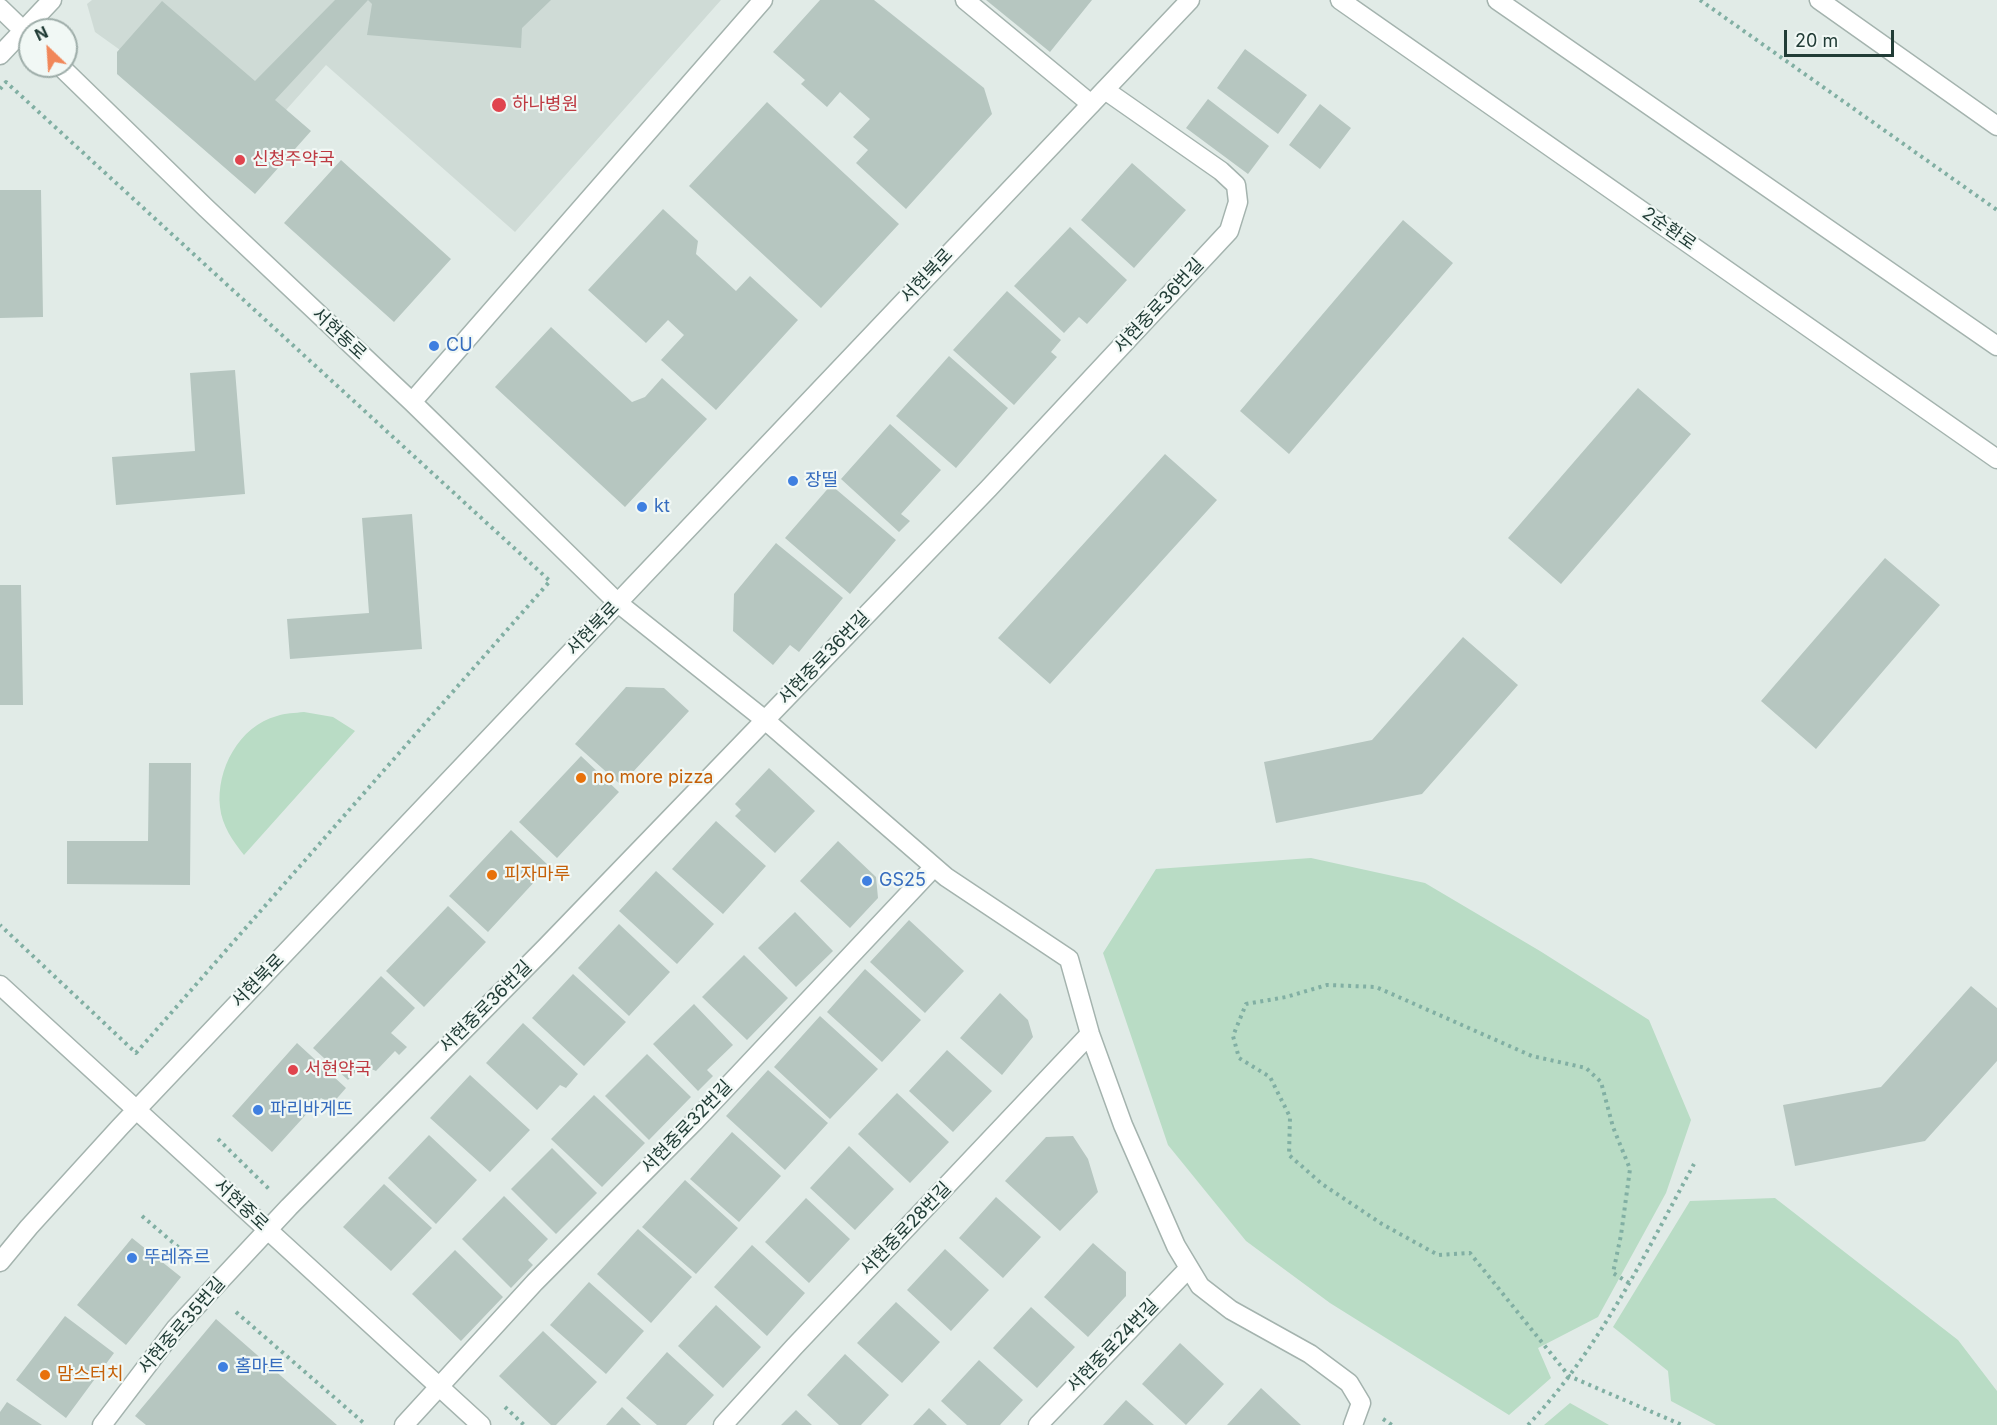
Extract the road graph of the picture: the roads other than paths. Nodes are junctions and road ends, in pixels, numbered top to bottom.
1 (52, 0) edge
2 (762, 0) edge
3 (965, 0) edge
4 (1190, 0) edge
5 (1340, 0) edge
6 (1497, 0) edge
7 (1819, 0) edge
8 (0, 8) edge
9 (38, 18) edge
10 (18, 25) edge
11 (18, 40) edge
12 (0, 55) edge
13 (72, 78) edge
14 (1105, 90) junction
15 (1091, 104) junction
16 (1994, 118) edge
17 (1997, 346) edge
18 (412, 402) junction
19 (1997, 459) edge
20 (618, 603) junction
21 (765, 720) junction
22 (934, 867) junction
23 (0, 985) edge
24 (1090, 1035) junction
25 (136, 1110) junction
26 (268, 1230) junction
27 (0, 1262) edge
28 (1190, 1268) junction
29 (439, 1386) junction
30 (102, 1425) edge
31 (404, 1425) edge
32 (482, 1425) edge
33 (723, 1425) edge
34 (1038, 1425) edge
35 (1353, 1425) edge

1 - 9 street
2 - 18 street
3 - 15 street
4 - 14 street, 서현북로
5 - 19 street, 2순환로
6 - 17 street
7 - 16 street
8 - 10 street
11 - 12 street
13 - 18 street, 서현동로
14 - 15 street, 서현북로
14 - 21 street, 서현중로36번길
15 - 20 street, 서현북로
18 - 20 street, 서현동로
20 - 21 street, 서현동로
20 - 25 street, 서현북로
21 - 22 street, 서현동로
21 - 26 street, 서현중로36번길
22 - 24 street, 서현동로
22 - 29 street, 서현중로32번길
23 - 25 street, 서현중로
24 - 28 street, 서현동로
24 - 33 street, 서현중로28번길
25 - 26 street, 서현중로
25 - 27 street, 서현북로
26 - 29 street, 서현중로
26 - 30 street, 서현중로35번길
28 - 34 street, 서현중로24번길
28 - 35 street, 서현동로
29 - 31 street, 서현중로32번길
29 - 32 street, 서현중로

